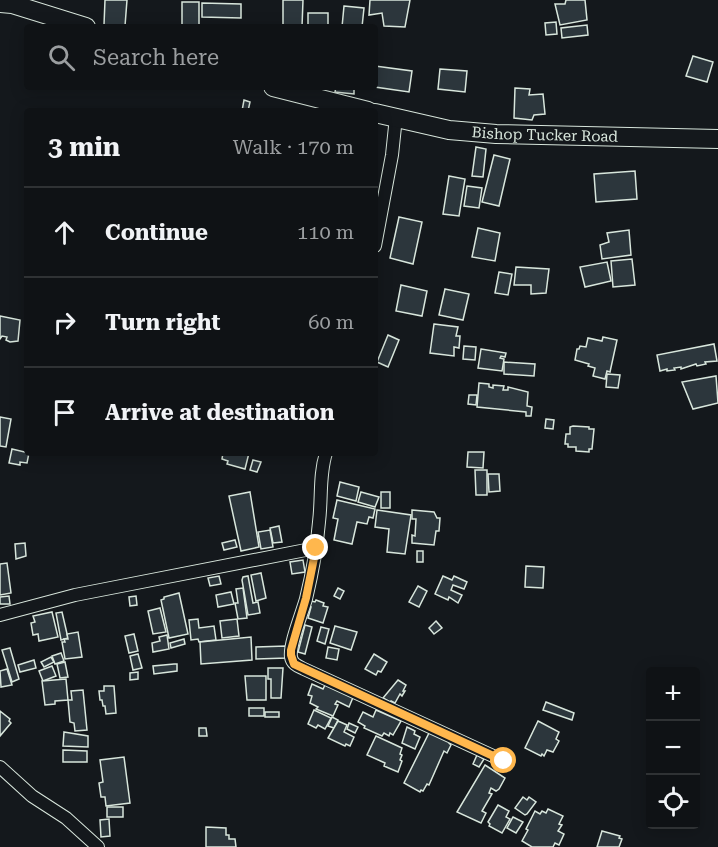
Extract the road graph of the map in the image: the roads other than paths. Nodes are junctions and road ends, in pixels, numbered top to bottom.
1 (0, 3) edge
2 (76, 24) edge
3 (285, 90) edge
4 (356, 108) edge
5 (378, 113) edge
6 (396, 117) junction
7 (718, 139) edge
8 (378, 230) edge
9 (325, 456) edge
10 (316, 548) junction
11 (0, 615) edge
12 (504, 761) dead end
13 (0, 767) edge
14 (98, 847) edge

1 - 2 main road
3 - 4 main road
5 - 6 main road, Bishop Tucker Road
6 - 7 main road, Bishop Tucker Road
6 - 8 street
9 - 10 street
10 - 11 street
10 - 12 street
13 - 14 street

